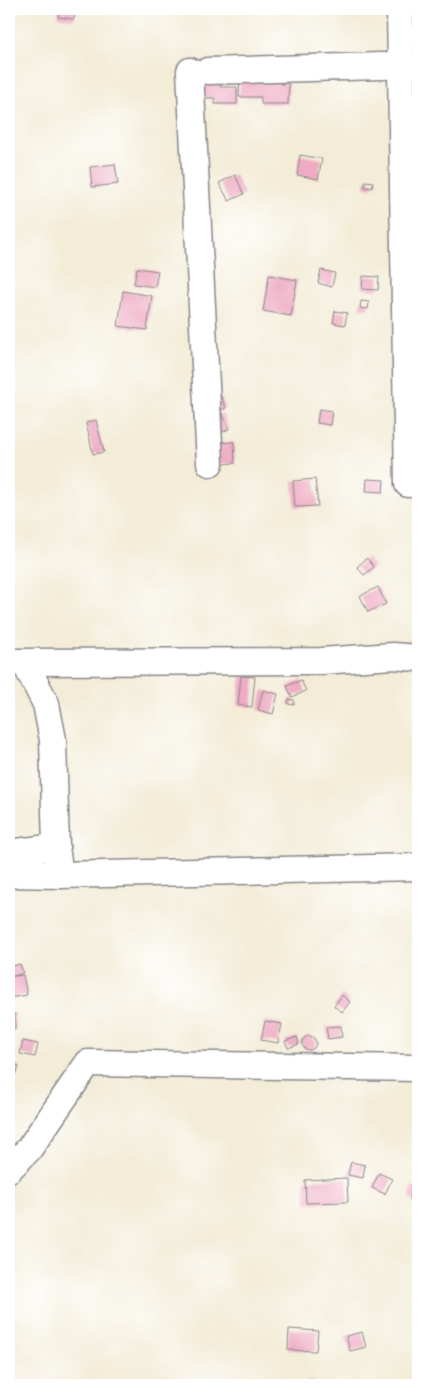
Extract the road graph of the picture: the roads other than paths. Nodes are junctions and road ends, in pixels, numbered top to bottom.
1 (400, 9) edge
2 (418, 65) edge
3 (210, 463) dead end
4 (408, 484) dead end
5 (418, 658) edge
6 (17, 663) edge
7 (56, 847) junction
8 (9, 854) edge
9 (418, 866) edge
10 (9, 874) edge
11 (60, 875) junction
12 (418, 1068) edge
13 (9, 1169) edge

1 - 4 street
2 - 3 street
5 - 6 street
6 - 7 street
7 - 8 street
7 - 11 street
9 - 11 street
10 - 11 street
12 - 13 street

